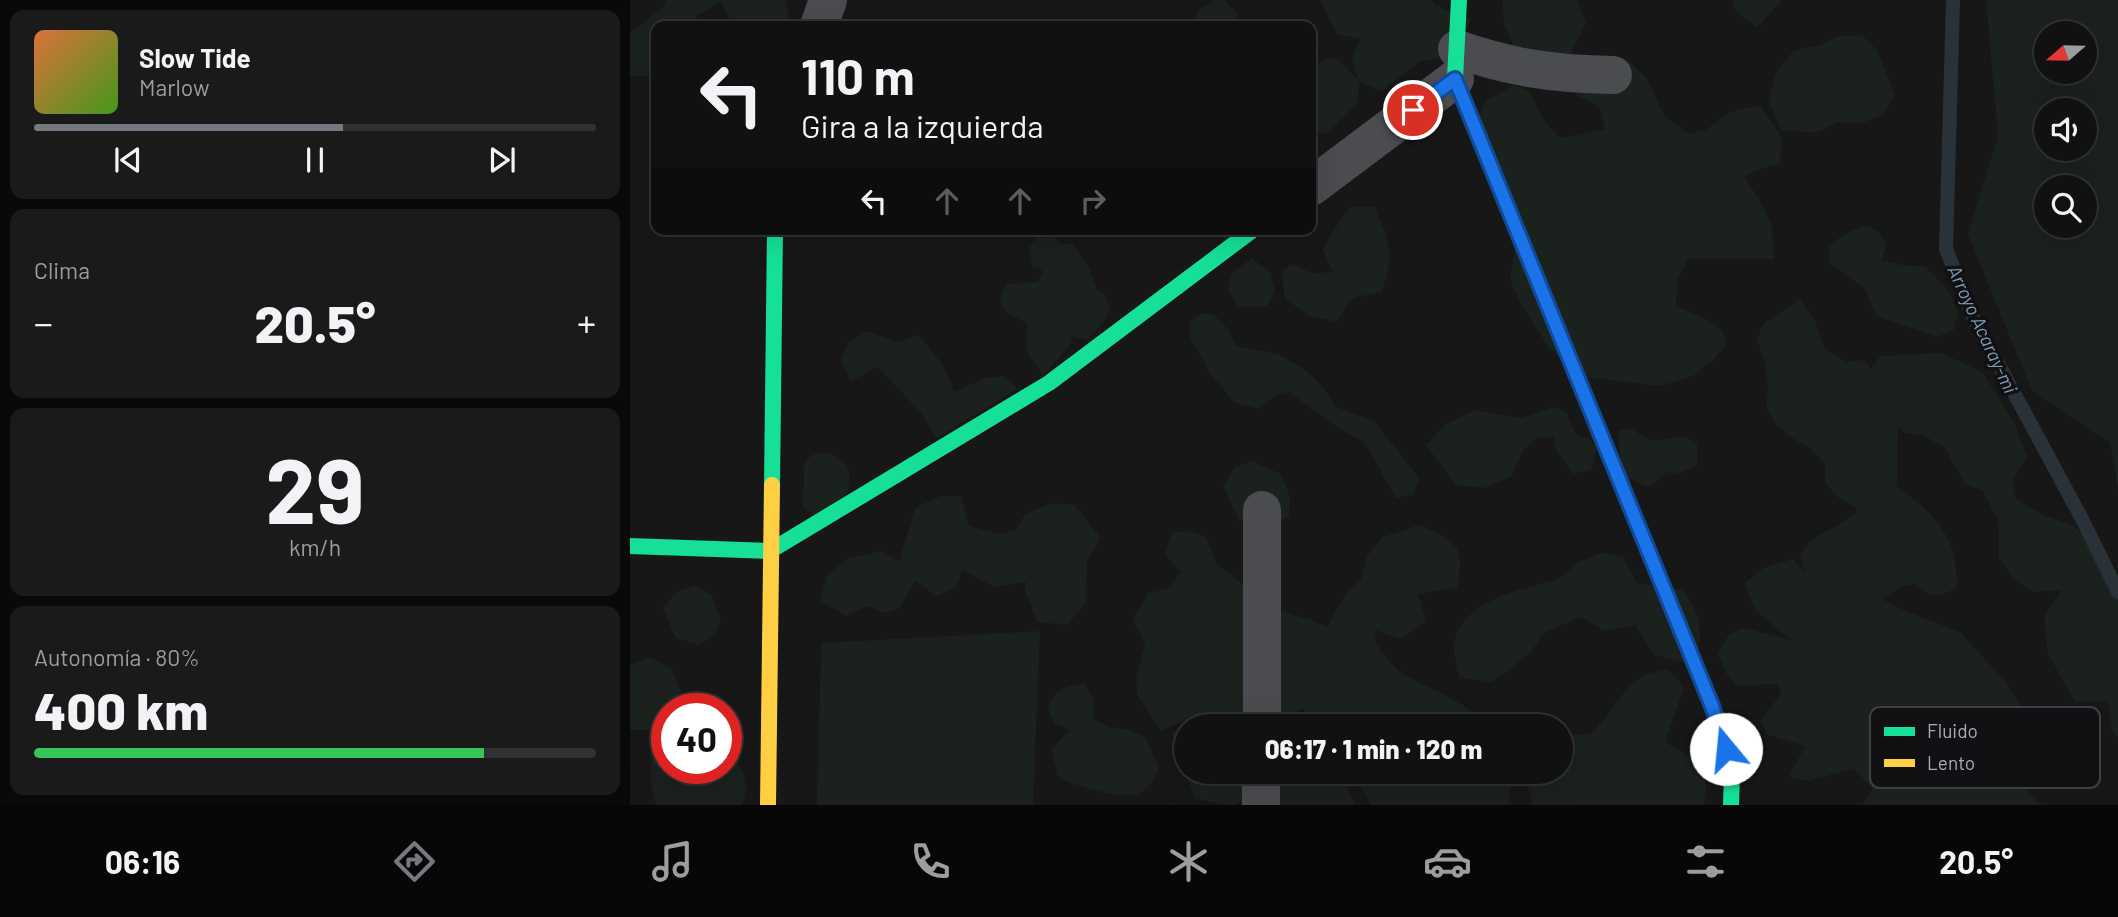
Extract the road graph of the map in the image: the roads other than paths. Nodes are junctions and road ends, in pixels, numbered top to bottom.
1 (828, 0) edge
2 (1460, 0) edge
3 (821, 21) edge
4 (1456, 64) junction
5 (1613, 75) dead end
6 (1316, 183) edge
7 (775, 235) edge
8 (1246, 235) edge
9 (1262, 510) dead end
10 (630, 546) edge
11 (770, 551) junction
12 (1262, 714) edge
13 (1261, 784) edge
14 (768, 805) edge
15 (1261, 805) edge
16 (1731, 805) edge

1 - 3 street
2 - 4 street
4 - 5 street
4 - 6 street
4 - 16 street
7 - 11 street
8 - 11 street
9 - 12 street
10 - 11 street
11 - 14 street
13 - 15 street

